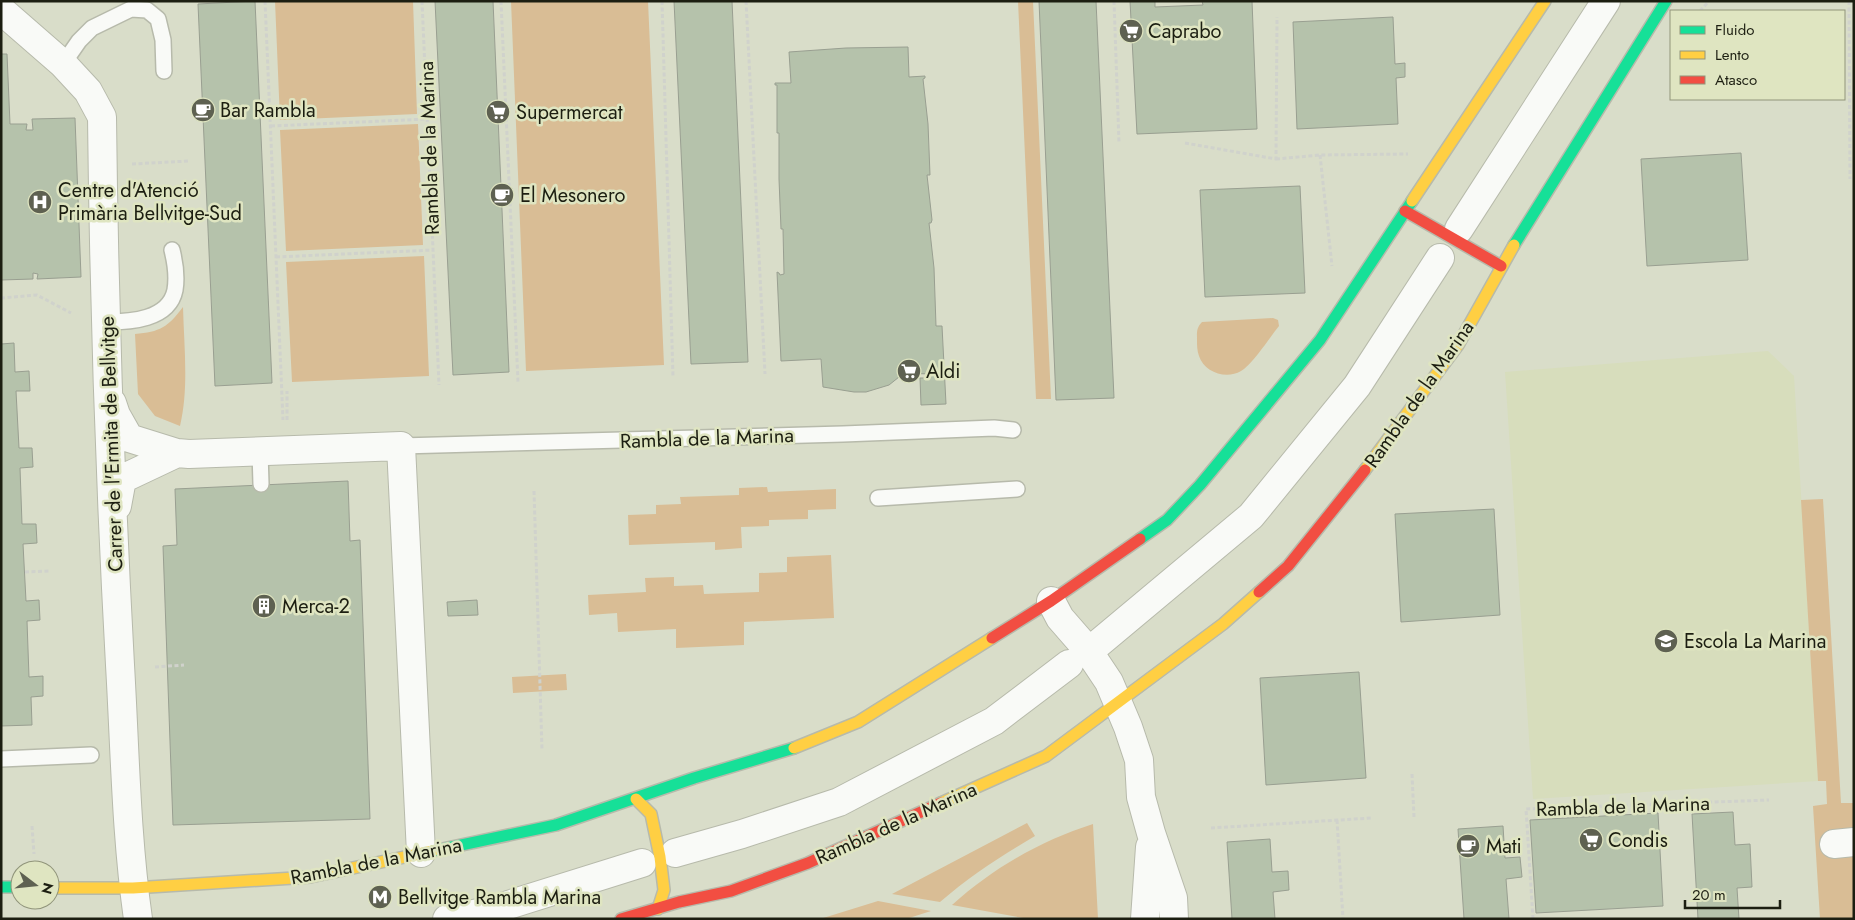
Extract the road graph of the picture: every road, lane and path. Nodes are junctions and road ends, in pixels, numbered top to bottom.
1 (265, 1) edge
2 (422, 1) edge
3 (501, 1) edge
4 (662, 1) edge
5 (746, 1) edge
6 (1114, 1) edge
7 (1545, 1) edge
8 (1606, 1) edge
9 (1666, 1) edge
10 (1849, 1) edge
11 (1, 10) edge
12 (1277, 17) dead end
13 (63, 64) junction
14 (164, 71) dead end
15 (1852, 99) edge
16 (427, 119) junction
17 (271, 126) junction
18 (1185, 142) dead end
19 (1119, 143) dead end
20 (1416, 154) dead end
21 (1320, 155) junction
22 (1276, 159) junction
23 (188, 161) dead end
24 (129, 164) dead end
25 (1850, 179) dead end
26 (1405, 211) junction
27 (1459, 229) dead end
28 (172, 250) dead end
29 (433, 250) junction
30 (276, 257) junction
31 (1440, 258) dead end
32 (1501, 266) junction
33 (1333, 274) dead end
34 (1, 298) edge
35 (71, 313) dead end
36 (106, 322) junction
37 (764, 374) dead end
38 (674, 377) dead end
39 (518, 382) dead end
40 (107, 384) junction
41 (439, 385) dead end
42 (287, 391) dead end
43 (282, 411) dead end
44 (287, 426) dead end
45 (1013, 430) dead end
46 (401, 446) junction
47 (260, 452) junction
48 (177, 453) junction
49 (261, 484) dead end
50 (1017, 490) dead end
51 (534, 491) dead end
52 (878, 498) dead end
53 (113, 528) junction
54 (50, 571) dead end
55 (24, 572) dead end
56 (1051, 601) junction
57 (1099, 643) dead end
58 (1069, 664) dead end
59 (184, 665) dead end
60 (155, 667) dead end
61 (1118, 701) junction
62 (542, 750) dead end
63 (91, 755) dead end
64 (1, 759) edge
65 (1412, 774) dead end
66 (636, 799) junction
67 (1769, 800) dead end
68 (1414, 817) dead end
69 (1371, 818) dead end
70 (1337, 820) junction
71 (32, 826) dead end
72 (1211, 828) dead end
73 (1151, 832) junction
74 (421, 853) junction
75 (676, 853) dead end
76 (34, 854) dead end
77 (642, 863) dead end
78 (60, 888) edge
79 (133, 888) junction
80 (658, 909) junction
81 (138, 919) edge
82 (447, 919) edge
83 (621, 919) edge
84 (1146, 919) edge
85 (1174, 919) edge
86 (1343, 919) edge
87 (1533, 919) edge

1 - 17 path
2 - 16 path, Rambla de la Marina
3 - 39 path
4 - 38 path
5 - 37 path
6 - 19 path
7 - 26 street, Rambla de la Marina
8 - 27 street
9 - 32 street, Rambla de la Marina
10 - 15 path
11 - 13 street, Carrer de l'Ermita de Bellvitge
12 - 22 path
13 - 14 lane
13 - 36 street, Carrer de l'Ermita de Bellvitge
15 - 25 path
16 - 17 path
16 - 29 path, Rambla de la Marina
17 - 30 path
18 - 22 path
20 - 21 path
21 - 22 path
21 - 33 path
23 - 24 path
26 - 32 street
26 - 56 street, Rambla de la Marina
28 - 36 lane
29 - 30 path
29 - 41 path, Rambla de la Marina
30 - 43 path
31 - 57 street
32 - 61 street, Rambla de la Marina
34 - 35 path
36 - 40 street, Carrer de l'Ermita de Bellvitge
40 - 48 street
40 - 53 street, Carrer de l'Ermita de Bellvitge
42 - 44 path
45 - 46 lane, Rambla de la Marina
46 - 47 street
46 - 74 street
47 - 48 street
47 - 49 lane
48 - 53 street
50 - 52 lane
51 - 62 path
53 - 79 street, Carrer de l'Ermita de Bellvitge
54 - 55 path
56 - 61 street
56 - 66 street, Rambla de la Marina
58 - 75 street
59 - 60 path
61 - 73 street
61 - 80 street, Rambla de la Marina
63 - 64 lane
65 - 68 path
66 - 74 street, Rambla de la Marina
66 - 80 street
67 - 87 path, Rambla de la Marina
69 - 70 path
70 - 72 path
70 - 86 path
71 - 76 path
73 - 84 street
73 - 85 street
74 - 79 street, Rambla de la Marina
77 - 82 street
78 - 79 street, Rambla de la Marina
79 - 81 street, Carrer de l'Ermita de Bellvitge
80 - 83 street, Rambla de la Marina

